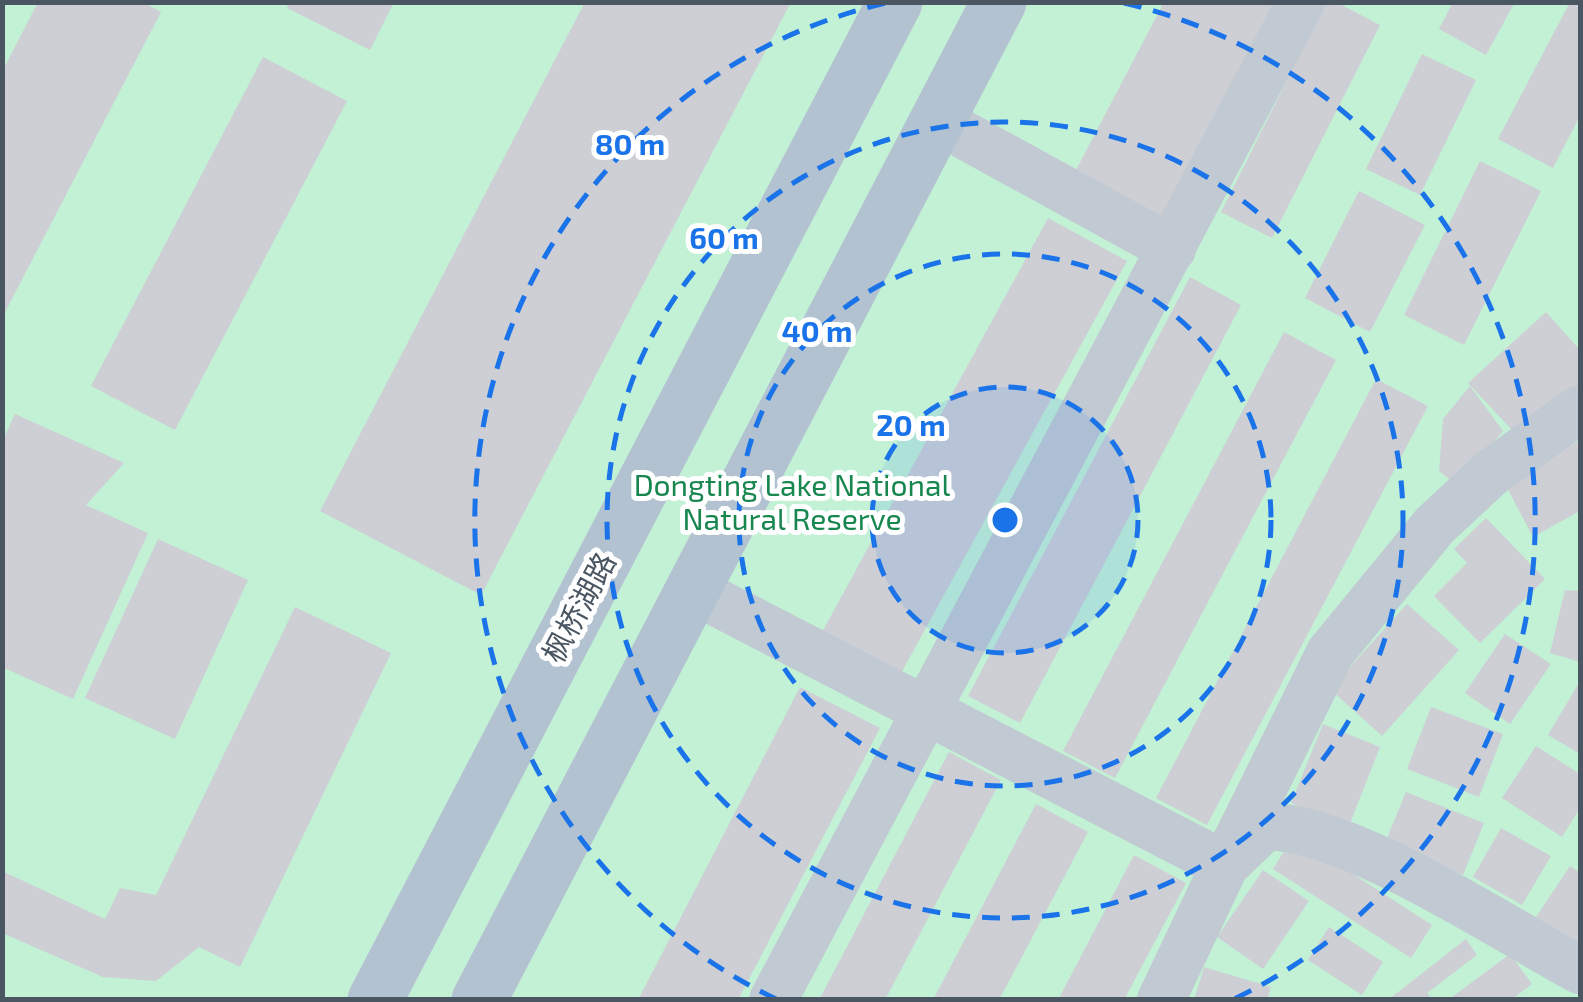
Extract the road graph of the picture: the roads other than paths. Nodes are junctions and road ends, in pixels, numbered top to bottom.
1 (896, 2) edge
2 (998, 2) edge
3 (1300, 2) edge
4 (935, 119) junction
5 (1172, 249) junction
6 (1580, 410) edge
7 (692, 589) junction
8 (926, 710) junction
9 (1225, 865) junction
10 (1580, 970) edge
11 (375, 1000) edge
12 (480, 1000) edge
13 (773, 1000) edge
14 (1161, 1000) edge

1 - 11 main road, 枫桥湖路
2 - 4 main road
3 - 5 street
4 - 5 street
4 - 7 main road
5 - 8 street
6 - 9 street
7 - 8 street
7 - 12 main road
8 - 9 street
8 - 13 street
9 - 10 street
9 - 14 street

